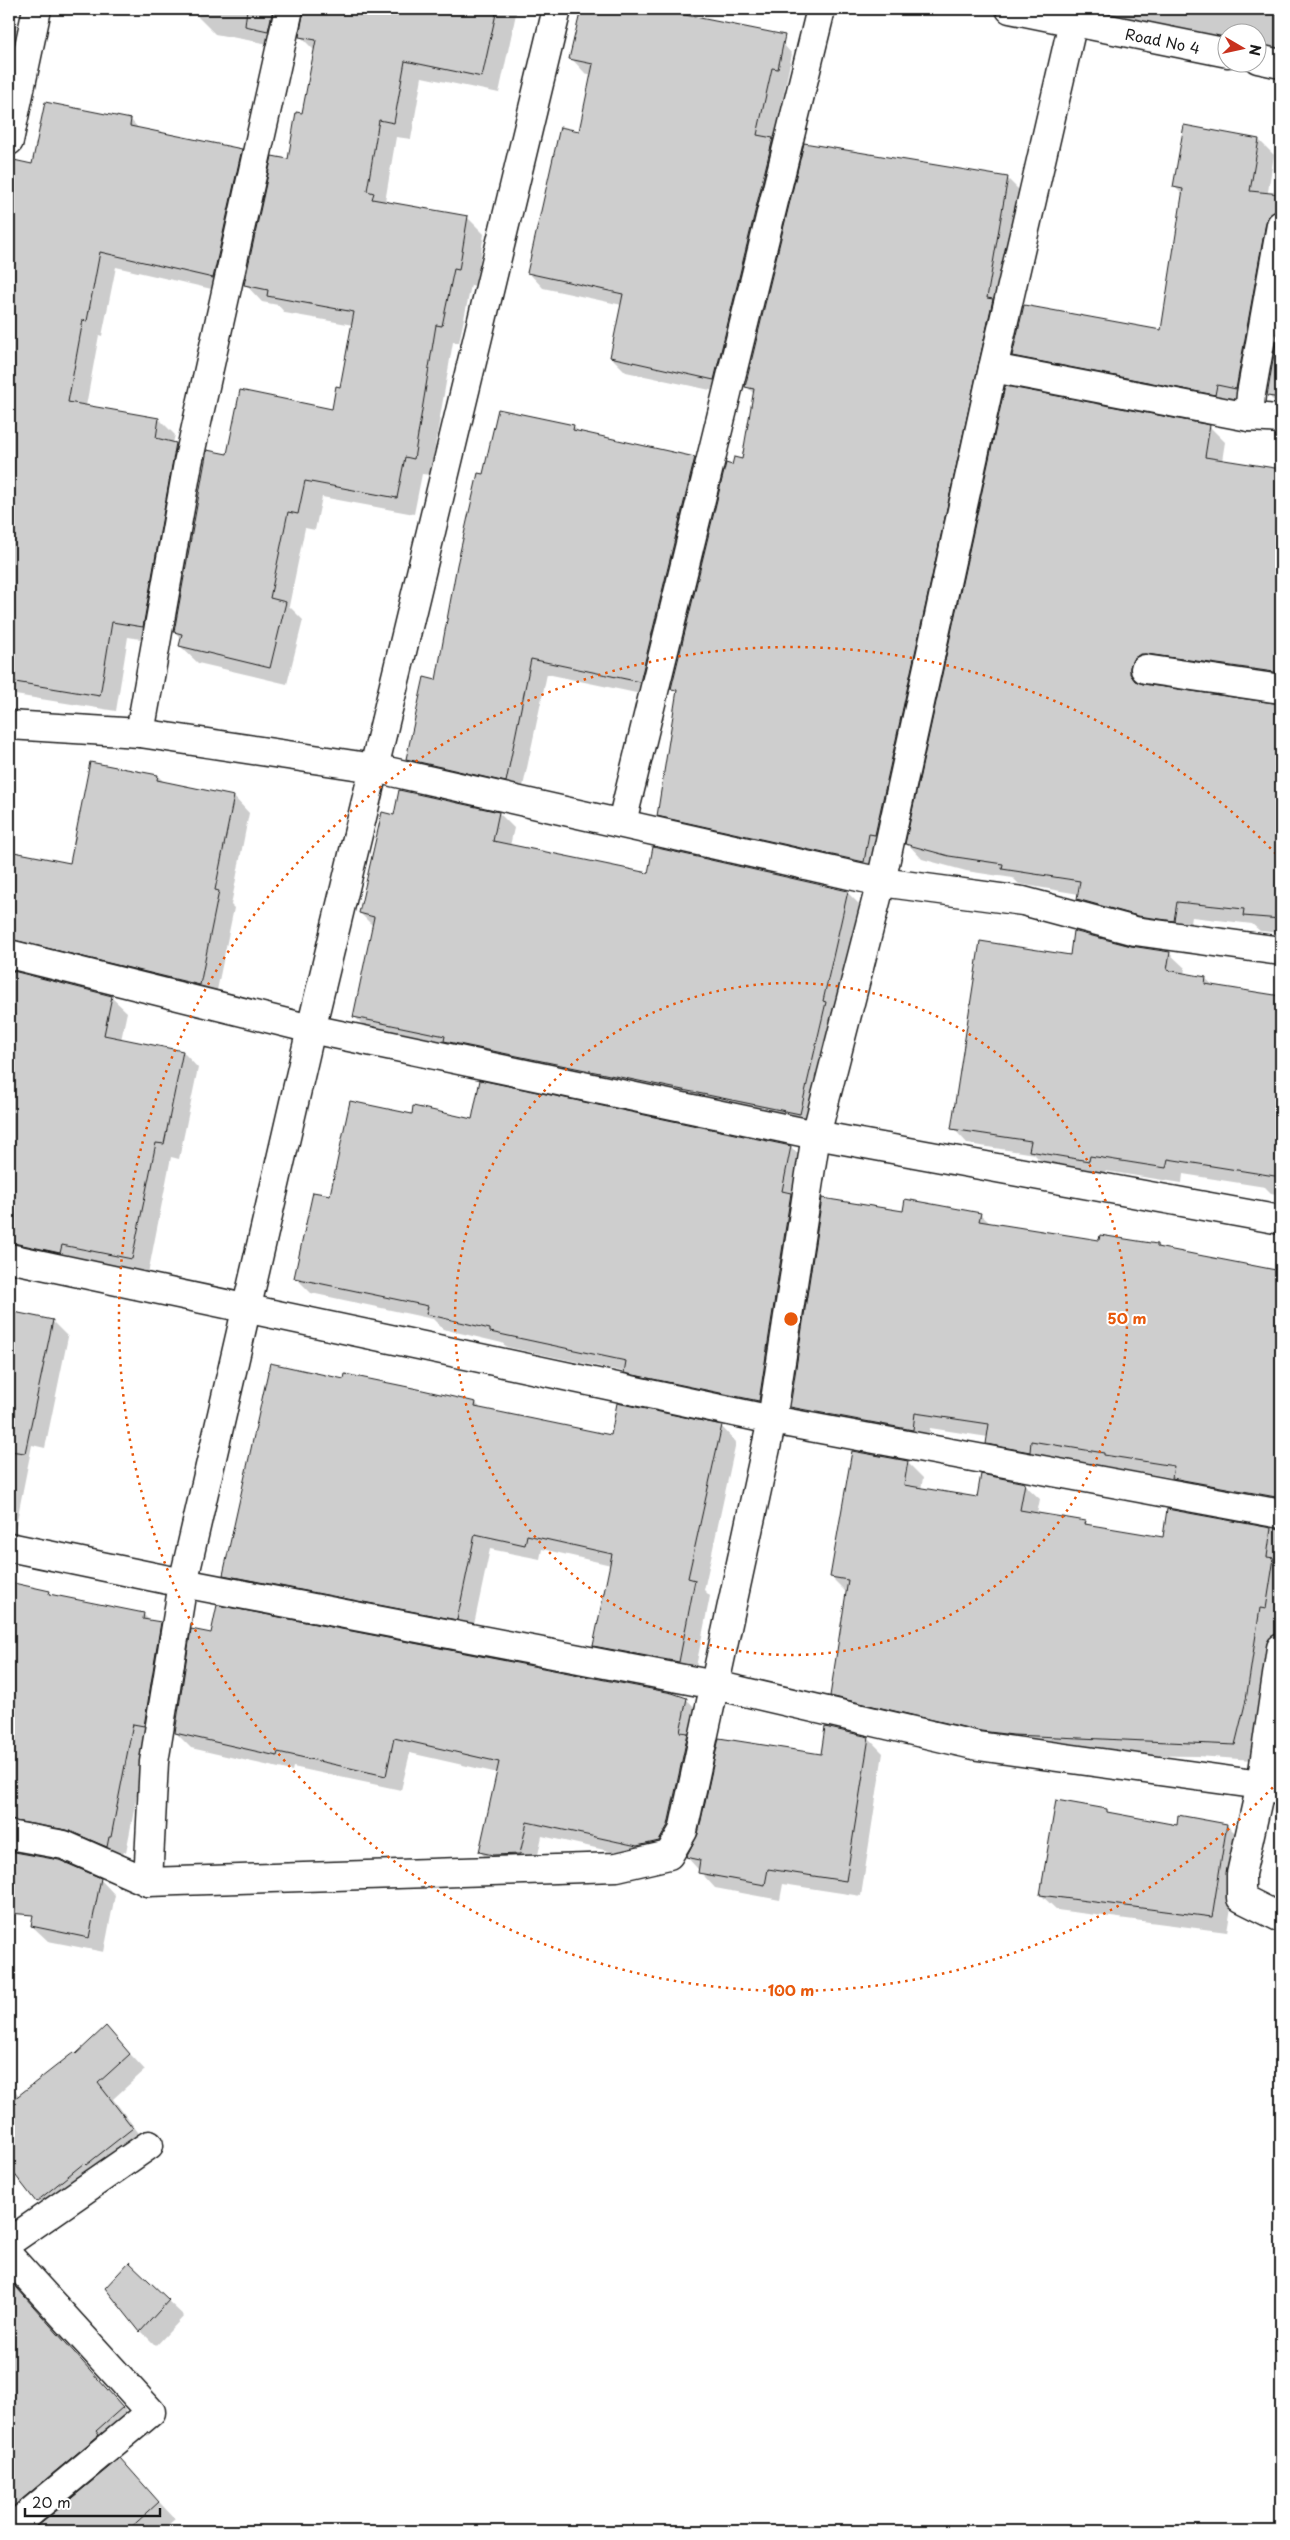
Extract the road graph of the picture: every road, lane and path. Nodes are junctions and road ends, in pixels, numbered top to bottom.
1 (36, 9) edge
2 (289, 9) edge
3 (557, 9) edge
4 (821, 9) edge
5 (1010, 9) edge
6 (1075, 14) edge
7 (1218, 50) edge
8 (1268, 61) edge
9 (1281, 64) edge
10 (9, 141) edge
11 (1281, 224) edge
12 (994, 368) junction
13 (1249, 417) junction
14 (1281, 420) edge
15 (1145, 669) dead end
16 (1281, 689) edge
17 (9, 725) edge
18 (140, 733) junction
19 (374, 768) junction
20 (622, 822) junction
21 (881, 882) junction
22 (1281, 951) edge
23 (9, 954) edge
24 (311, 1029) junction
25 (816, 1135) junction
26 (1281, 1220) edge
27 (9, 1258) edge
28 (247, 1310) junction
29 (772, 1420) junction
30 (1281, 1514) edge
31 (9, 1547) edge
32 (183, 1583) junction
33 (1281, 1648) edge
34 (715, 1685) junction
35 (1271, 1787) edge
36 (9, 1835) edge
37 (148, 1882) junction
38 (1281, 1918) edge
39 (149, 2144) dead end
40 (9, 2242) edge
41 (9, 2256) edge
42 (9, 2530) edge

1 - 10 street
2 - 18 street
3 - 19 street
4 - 20 street
5 - 6 street, Road No 4
6 - 7 street, Road No 4
6 - 12 street
8 - 9 street
11 - 13 street
12 - 13 street
12 - 21 street
13 - 14 street
15 - 16 street
17 - 18 street
18 - 19 street
19 - 20 street
19 - 24 street
20 - 21 street
21 - 22 street
21 - 25 street
23 - 24 street
24 - 25 street
24 - 28 street
25 - 26 street
25 - 29 street
27 - 28 street
28 - 29 street
28 - 32 street
29 - 30 street
29 - 34 street
31 - 32 street
32 - 34 street
32 - 37 street
33 - 35 street
34 - 35 street
34 - 37 street
35 - 38 street
36 - 37 street
39 - 40 street
41 - 42 street

